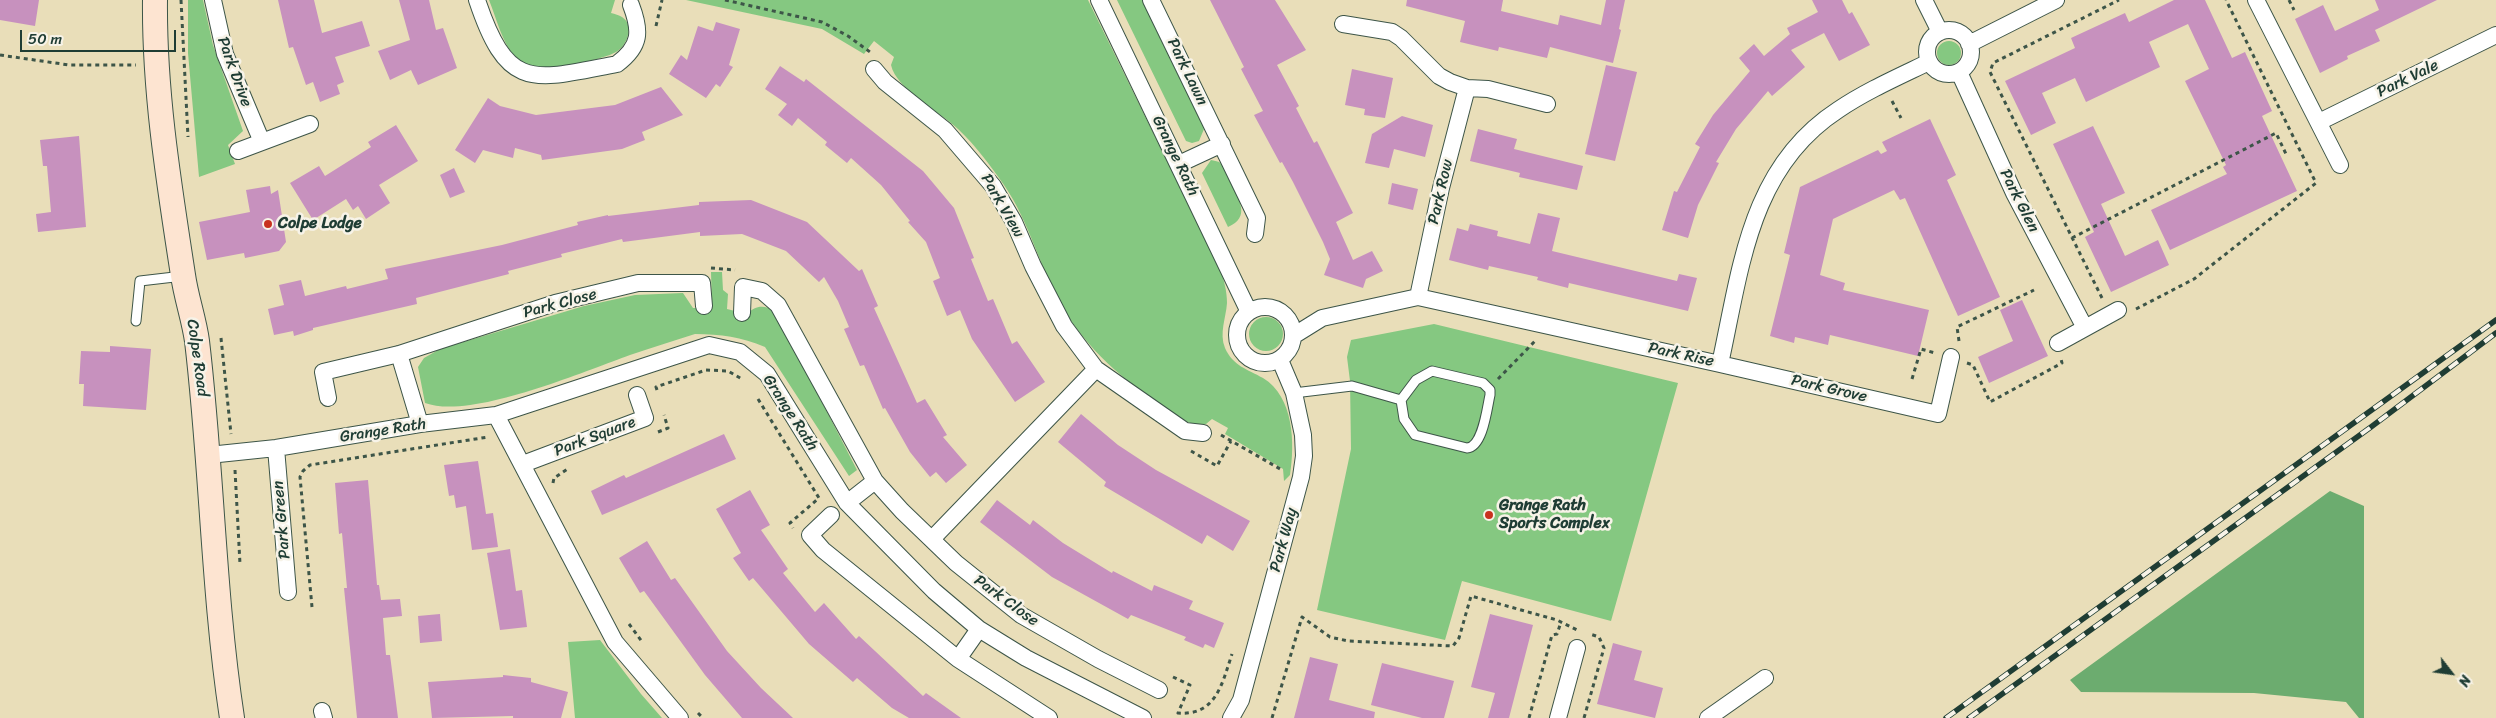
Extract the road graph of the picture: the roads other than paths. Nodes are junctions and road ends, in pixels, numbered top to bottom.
1 (156, 0) edge
2 (213, 0) edge
3 (477, 0) edge
4 (1100, 0) edge
5 (1151, 0) edge
6 (1924, 0) edge
7 (2056, 0) edge
8 (2256, 0) edge
9 (631, 5) dead end
10 (1343, 24) dead end
11 (1940, 32) junction
12 (2496, 36) edge
13 (1969, 44) junction
14 (1929, 62) junction
15 (869, 64) road end
16 (1959, 72) junction
17 (1467, 88) junction
18 (1547, 104) dead end
19 (2319, 122) junction
20 (310, 124) dead end
21 (262, 142) junction
22 (1222, 144) junction
23 (238, 151) dead end
24 (1179, 164) junction
25 (2340, 165) dead end
26 (1255, 234) dead end
27 (183, 276) junction
28 (1418, 296) junction
29 (704, 306) dead end
30 (2118, 310) road end
31 (1249, 312) junction
32 (742, 313) dead end
33 (136, 321) dead end
34 (2085, 328) junction
35 (1294, 336) junction
36 (2058, 343) road end
37 (399, 354) junction
38 (1953, 358) road end
39 (1280, 360) junction
40 (1720, 364) junction
41 (1096, 369) junction
42 (1294, 393) junction
43 (637, 395) dead end
44 (328, 398) dead end
45 (1401, 400) junction
46 (496, 415) junction
47 (420, 424) junction
48 (1203, 434) road end
49 (276, 448) junction
50 (209, 455) junction
51 (522, 464) junction
52 (875, 481) junction
53 (847, 503) junction
54 (831, 515) dead end
55 (932, 539) junction
56 (288, 592) dead end
57 (980, 629) junction
58 (1577, 648) dead end
59 (958, 659) junction
60 (1764, 678) dead end
61 (1159, 690) dead end
62 (232, 718) edge
63 (680, 718) edge
64 (1049, 718) edge
65 (1143, 718) edge
66 (1231, 718) edge
67 (1558, 718) edge
68 (1708, 718) edge

1 - 27 street, Colpe Road
2 - 21 street, Park Drive
3 - 9 street
4 - 24 street, Grange Rath
5 - 22 street, Park Lawn
6 - 11 street
7 - 13 street
8 - 19 street
10 - 17 street
11 - 13 street
11 - 14 street
12 - 19 street, Park Vale
13 - 16 street
14 - 16 street
14 - 40 street, Park Rise
15 - 41 street, Park View
16 - 34 street, Park Glen
17 - 18 street
17 - 28 street, Park Row
19 - 25 street
20 - 21 street
21 - 23 street
22 - 24 street
22 - 26 street, Park Lawn
24 - 31 street, Grange Rath
27 - 33 lane
27 - 50 street, Colpe Road
28 - 35 street, Park Rise
28 - 40 street, Park Rise
29 - 37 street, Park Close
30 - 34 street
31 - 35 street
31 - 39 street
32 - 52 street, Park Close
34 - 36 street
35 - 39 street
37 - 44 street, Park Close
37 - 47 street
38 - 40 street, Park Grove
39 - 42 street, Park Way
41 - 48 street, Park View
41 - 55 street
42 - 45 lane
42 - 66 street, Park Way
43 - 51 street, Park Square
45 - 45 lane
46 - 47 street, Grange Rath
46 - 51 street
46 - 53 street, Grange Rath
47 - 49 street, Grange Rath
49 - 50 street, Grange Rath
49 - 56 street, Park Green
50 - 62 street, Colpe Road
51 - 63 street
52 - 53 street
52 - 55 street, Park Close
53 - 57 street, Grange Rath
54 - 59 street
55 - 61 street, Park Close
57 - 59 street
57 - 65 street, Grange Rath
58 - 67 street
59 - 64 street
60 - 68 street

